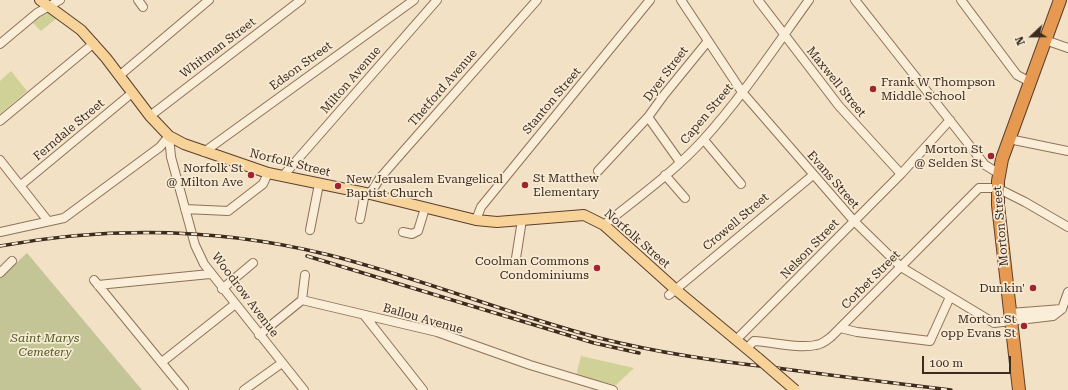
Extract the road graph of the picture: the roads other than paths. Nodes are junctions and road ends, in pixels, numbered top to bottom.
1 (40, 0) edge
2 (60, 0) edge
3 (138, 0) edge
4 (209, 0) edge
5 (301, 0) edge
6 (414, 0) edge
7 (437, 0) edge
8 (537, 0) edge
9 (650, 0) edge
10 (681, 0) edge
11 (758, 0) edge
12 (809, 0) edge
13 (855, 0) edge
14 (961, 0) edge
15 (1060, 0) edge
16 (48, 6) junction
17 (143, 7) dead end
18 (784, 35) junction
19 (1045, 40) junction
20 (708, 41) junction
21 (94, 43) junction
22 (0, 44) edge
23 (1068, 48) edge
24 (119, 76) junction
25 (1030, 82) junction
26 (742, 92) junction
27 (132, 93) junction
28 (150, 116) junction
29 (648, 117) junction
30 (950, 120) junction
31 (0, 121) edge
32 (169, 136) junction
33 (1009, 139) junction
34 (704, 140) junction
35 (1068, 151) edge
36 (204, 152) junction
37 (0, 160) edge
38 (680, 162) junction
39 (598, 171) dead end
40 (268, 173) junction
41 (998, 173) junction
42 (901, 174) junction
43 (665, 175) junction
44 (813, 175) junction
45 (283, 176) junction
46 (319, 184) junction
47 (741, 184) dead end
48 (21, 185) junction
49 (997, 188) junction
50 (368, 194) junction
51 (685, 198) dead end
52 (425, 208) junction
53 (185, 209) junction
54 (360, 220) dead end
55 (476, 220) junction
56 (522, 220) junction
57 (48, 221) junction
58 (854, 221) junction
59 (604, 224) junction
60 (1068, 228) edge
61 (310, 230) dead end
62 (0, 232) edge
63 (402, 232) dead end
64 (516, 258) dead end
65 (12, 261) dead end
66 (252, 263) dead end
67 (900, 267) junction
68 (0, 273) edge
69 (210, 274) junction
70 (304, 275) dead end
71 (222, 289) junction
72 (672, 292) junction
73 (1068, 292) edge
74 (950, 297) junction
75 (302, 300) junction
76 (234, 305) junction
77 (364, 315) junction
78 (1011, 317) junction
79 (840, 328) junction
80 (747, 330) junction
81 (259, 335) junction
82 (736, 340) junction
83 (754, 341) junction
84 (746, 349) junction
85 (162, 362) junction
86 (282, 363) junction
87 (184, 390) edge
88 (244, 390) edge
89 (304, 390) edge
90 (423, 390) edge
91 (613, 390) edge
92 (795, 390) edge
93 (1019, 390) edge

1 - 16 main road, Norfolk Street
2 - 16 street
3 - 17 street
4 - 24 street
5 - 28 street, Whitman Street
6 - 36 street, Edson Street
7 - 45 street, Milton Avenue
8 - 50 street, Thetford Avenue
9 - 55 street, Stanton Street
10 - 20 street, Evans Street
11 - 18 street, Maxwell Street
12 - 18 street, Capen Street
13 - 30 street
14 - 25 street
15 - 19 highway, Morton Street
16 - 21 main road, Norfolk Street
16 - 22 street
18 - 26 street, Capen Street
18 - 42 street, Maxwell Street
19 - 23 street
19 - 25 highway, Morton Street
20 - 26 street, Evans Street
20 - 29 street, Dyer Street
21 - 24 main road, Norfolk Street
21 - 31 street
24 - 27 main road, Norfolk Street
25 - 33 highway, Morton Street
26 - 34 street, Capen Street
26 - 44 street, Evans Street
27 - 28 main road, Norfolk Street
27 - 48 street, Ferndale Street
28 - 32 main road, Norfolk Street
29 - 38 street, Dyer Street
29 - 39 street
30 - 41 street
30 - 42 street, Nelson Street
32 - 36 main road, Norfolk Street
32 - 53 street, Woodrow Avenue
32 - 57 street
33 - 35 street
33 - 41 highway, Morton Street
34 - 38 street, Capen Street
34 - 47 street
36 - 40 main road, Norfolk Street
37 - 48 street
38 - 43 street, Capen Street
40 - 45 main road, Norfolk Street
40 - 53 street
41 - 49 highway, Morton Street
42 - 58 street, Nelson Street
43 - 51 street
43 - 59 street, Capen Street
44 - 58 street, Evans Street
44 - 72 street, Crowell Street
45 - 46 main road, Norfolk Street
46 - 50 main road, Norfolk Street
46 - 61 street
48 - 57 street
49 - 60 street
49 - 67 street, Corbet Street
49 - 78 highway, Morton Street
50 - 52 main road, Norfolk Street
50 - 54 street
52 - 55 main road, Norfolk Street
52 - 63 street
53 - 69 street, Woodrow Avenue
55 - 56 main road, Norfolk Street
56 - 59 main road, Norfolk Street
56 - 64 street
57 - 62 street
58 - 67 street, Evans Street
58 - 80 street, Nelson Street
59 - 72 main road, Norfolk Street
65 - 68 street
66 - 71 street
67 - 74 street, Evans Street
67 - 79 street, Corbet Street
69 - 71 street, Woodrow Avenue
69 - 85 street
70 - 75 street
71 - 76 street, Woodrow Avenue
72 - 82 main road, Norfolk Street
73 - 78 street, Evans Street
74 - 78 street, Evans Street
74 - 79 street
75 - 77 street, Ballou Avenue
75 - 81 street
76 - 81 street, Woodrow Avenue
76 - 85 street
77 - 90 street
77 - 91 street, Ballou Avenue
78 - 93 highway, Morton Street
79 - 83 street, Corbet Street
80 - 82 street, Nelson Street
80 - 83 street
81 - 86 street, Woodrow Avenue
82 - 84 main road, Norfolk Street
83 - 84 street
84 - 92 main road, Norfolk Street, bridge
85 - 87 street
86 - 88 street
86 - 89 street, Woodrow Avenue

